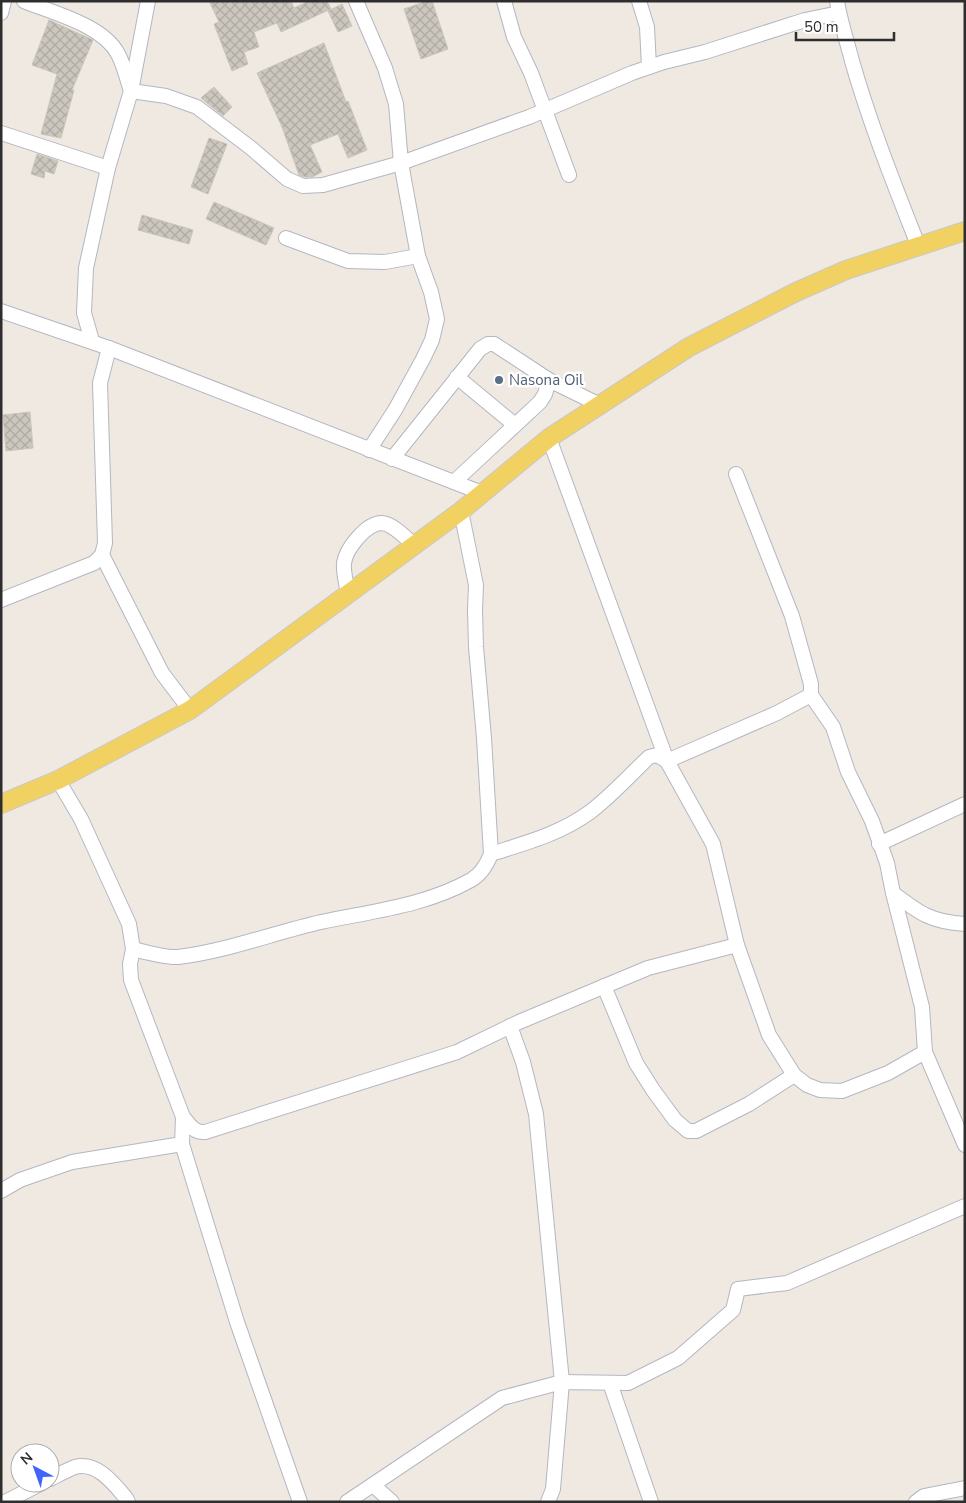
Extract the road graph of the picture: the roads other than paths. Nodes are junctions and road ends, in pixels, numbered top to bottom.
1 (4, 1) edge
2 (24, 1) edge
3 (148, 1) edge
4 (356, 1) edge
5 (504, 1) edge
6 (639, 1) edge
7 (838, 7) edge
8 (1, 13) edge
9 (649, 67) junction
10 (132, 91) junction
11 (544, 110) junction
12 (1, 133) edge
13 (401, 163) junction
14 (108, 168) junction
15 (569, 175) dead end
16 (965, 231) edge
17 (286, 238) dead end
18 (918, 245) junction
19 (418, 256) junction
20 (1, 311) edge
21 (92, 341) junction
22 (109, 348) junction
23 (457, 378) junction
24 (549, 380) junction
25 (600, 405) junction
26 (515, 425) junction
27 (549, 438) junction
28 (369, 450) junction
29 (392, 459) junction
30 (736, 474) dead end
31 (454, 482) junction
32 (482, 493) junction
33 (461, 510) junction
34 (414, 545) junction
35 (102, 555) junction
36 (348, 595) junction
37 (2, 598) edge
38 (812, 695) junction
39 (190, 710) junction
40 (667, 761) junction
41 (58, 780) junction
42 (1, 804) edge
43 (965, 804) edge
44 (880, 844) junction
45 (491, 854) junction
46 (893, 893) junction
47 (965, 924) edge
48 (737, 945) junction
49 (133, 950) junction
50 (604, 986) junction
51 (510, 1026) junction
52 (925, 1052) junction
53 (794, 1075) junction
54 (183, 1117) junction
55 (182, 1144) junction
56 (965, 1145) edge
57 (1, 1191) edge
58 (965, 1206) edge
59 (562, 1382) junction
60 (610, 1383) junction
61 (60, 1474) edge
62 (373, 1485) junction
63 (965, 1488) edge
64 (23, 1493) edge
65 (5, 1502) edge
66 (128, 1502) edge
67 (300, 1502) edge
68 (347, 1502) edge
69 (392, 1502) edge
70 (548, 1502) edge
71 (651, 1502) edge
72 (916, 1502) edge

1 - 8 street
2 - 10 street
3 - 10 street
4 - 13 street
5 - 11 street
6 - 9 street
7 - 9 street
7 - 18 street
9 - 11 street
10 - 13 street
10 - 14 street
11 - 13 street
11 - 15 street
12 - 14 street
13 - 19 street
14 - 21 street
16 - 18 main road
17 - 19 street
18 - 25 main road
19 - 28 street
20 - 21 street
21 - 22 street
22 - 28 street
22 - 35 street
23 - 24 street
23 - 26 street
23 - 29 street
24 - 25 street
24 - 26 street
25 - 27 main road
26 - 31 street
27 - 32 main road
27 - 40 street
28 - 29 street
29 - 31 street
30 - 38 street
31 - 32 street
32 - 33 main road
33 - 34 main road
33 - 45 street
34 - 36 main road
34 - 36 street
35 - 37 street
35 - 39 street
36 - 39 main road
38 - 40 street
38 - 44 street
39 - 41 main road
40 - 45 street
40 - 48 street
41 - 42 main road
41 - 49 street
43 - 44 street
44 - 46 street
45 - 49 street
46 - 47 street
46 - 52 street
48 - 50 street
48 - 53 street
49 - 54 street
50 - 51 street
50 - 53 street
51 - 54 street
51 - 59 street
52 - 53 street
52 - 56 street
54 - 55 street
55 - 57 street
55 - 67 street
58 - 60 street
59 - 60 street
59 - 62 street
59 - 70 street
60 - 71 street
61 - 66 street
62 - 68 street
62 - 69 street
63 - 72 street
64 - 65 street

